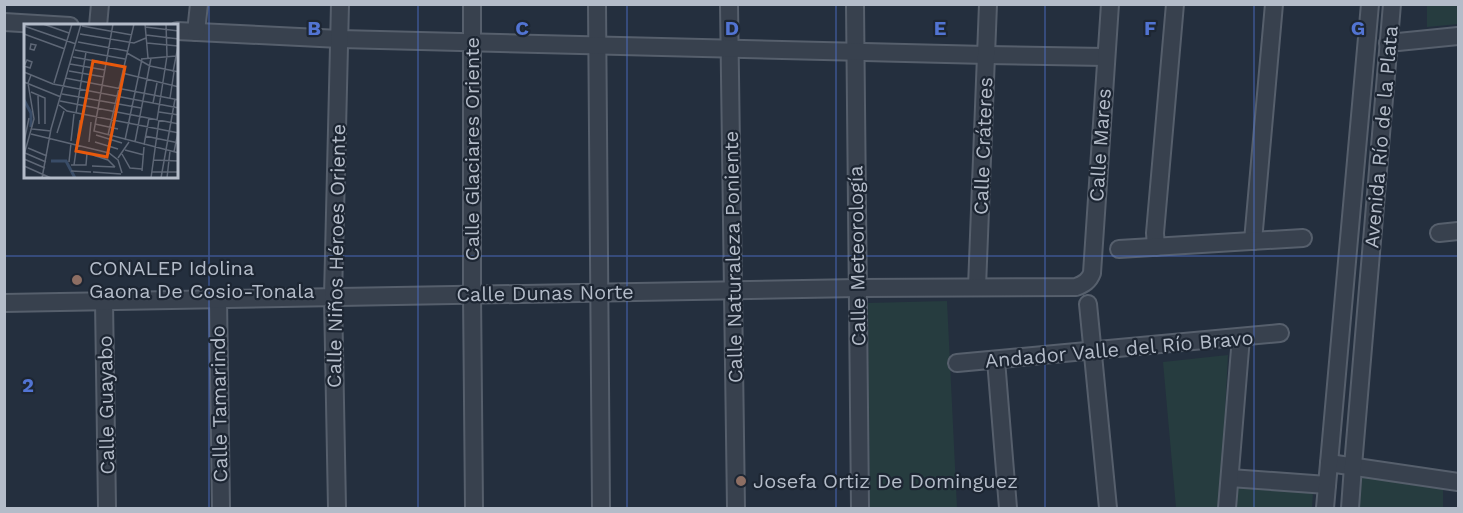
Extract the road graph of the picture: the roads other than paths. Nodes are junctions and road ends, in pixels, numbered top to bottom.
1 (100, 4) edge
2 (199, 4) edge
3 (340, 4) edge
4 (472, 4) edge
5 (597, 4) edge
6 (729, 4) edge
7 (855, 4) edge
8 (988, 4) edge
9 (1110, 4) edge
10 (1175, 4) edge
11 (1274, 4) edge
12 (1370, 4) edge
13 (1392, 4) edge
14 (4, 22) edge
15 (37, 24) edge
16 (98, 24) edge
17 (178, 31) edge
18 (196, 32) junction
19 (1458, 36) edge
20 (340, 39) junction
21 (472, 43) junction
22 (1388, 43) junction
23 (597, 46) junction
24 (730, 49) junction
25 (855, 52) junction
26 (987, 55) junction
27 (1106, 57) junction
28 (1458, 231) edge
29 (1439, 233) dead end
30 (1303, 238) dead end
31 (1253, 241) junction
32 (1156, 247) junction
33 (1119, 249) dead end
34 (1346, 267) junction
35 (1370, 269) junction
36 (1085, 283) joint
37 (977, 287) junction
38 (857, 288) junction
39 (733, 290) junction
40 (599, 292) junction
41 (472, 294) junction
42 (333, 297) junction
43 (218, 299) junction
44 (104, 301) junction
45 (4, 303) edge
46 (1088, 304) dead end
47 (1280, 333) dead end
48 (1241, 337) junction
49 (1093, 351) junction
50 (996, 360) junction
51 (957, 363) dead end
52 (1329, 463) junction
53 (1353, 466) junction
54 (1230, 478) junction
55 (1458, 483) edge
56 (1328, 485) junction
57 (107, 508) edge
58 (221, 508) edge
59 (338, 508) edge
60 (474, 508) edge
61 (601, 508) edge
62 (736, 508) edge
63 (860, 508) edge
64 (1008, 508) edge
65 (1108, 508) edge
66 (1227, 508) edge
67 (1325, 508) edge
68 (1350, 508) edge

1 - 16 street
2 - 18 street
3 - 20 street, Calle Niños Héroes Oriente
4 - 21 street, Calle Glaciares Oriente
5 - 23 street
6 - 24 street, Calle Naturaleza Poniente
7 - 25 street, Calle Meteorología
8 - 26 street, Calle Cráteres
9 - 27 street, Calle Mares
10 - 32 street
11 - 31 street
12 - 34 street, Avenida Río de la Plata
13 - 22 street, Avenida Río de la Plata
14 - 15 street
17 - 18 street
18 - 20 street
19 - 22 street
20 - 21 street
20 - 42 street, Calle Niños Héroes Oriente
21 - 23 street
21 - 41 street, Calle Glaciares Oriente
22 - 35 street, Avenida Río de la Plata
23 - 24 street
23 - 40 street
24 - 25 street
24 - 39 street, Calle Naturaleza Poniente
25 - 26 street
25 - 38 street, Calle Meteorología
26 - 27 street
26 - 37 street, Calle Cráteres
27 - 36 street, Calle Mares
28 - 29 street
30 - 31 street
31 - 32 street
32 - 33 street
34 - 35 street, Avenida Río de la Plata
34 - 52 street, Avenida Río de la Plata
35 - 53 street, Avenida Río de la Plata
36 - 37 street, Calle Dunas Norte
37 - 38 street, Calle Dunas Norte
38 - 39 street, Calle Dunas Norte
38 - 63 street, Calle Meteorología
39 - 40 street, Calle Dunas Norte
39 - 62 street, Calle Naturaleza Poniente
40 - 41 street, Calle Dunas Norte
40 - 61 street
41 - 42 street, Calle Dunas Norte
41 - 60 street, Calle Glaciares Oriente
42 - 43 street, Calle Dunas Norte
42 - 59 street, Calle Niños Héroes Oriente
43 - 44 street, Calle Dunas Norte
43 - 58 street, Calle Tamarindo
44 - 45 street, Calle Dunas Norte
44 - 57 street, Calle Guayabo
46 - 49 street
47 - 48 street, Andador Valle del Río Bravo
48 - 49 street, Andador Valle del Río Bravo
48 - 54 street
49 - 50 street, Andador Valle del Río Bravo
49 - 65 street
50 - 51 street, Andador Valle del Río Bravo
50 - 64 street
52 - 53 street
52 - 56 street, Avenida Río de la Plata
53 - 55 street
53 - 68 street, Avenida Río de la Plata
54 - 56 street
54 - 66 street
56 - 67 street, Avenida Río de la Plata

